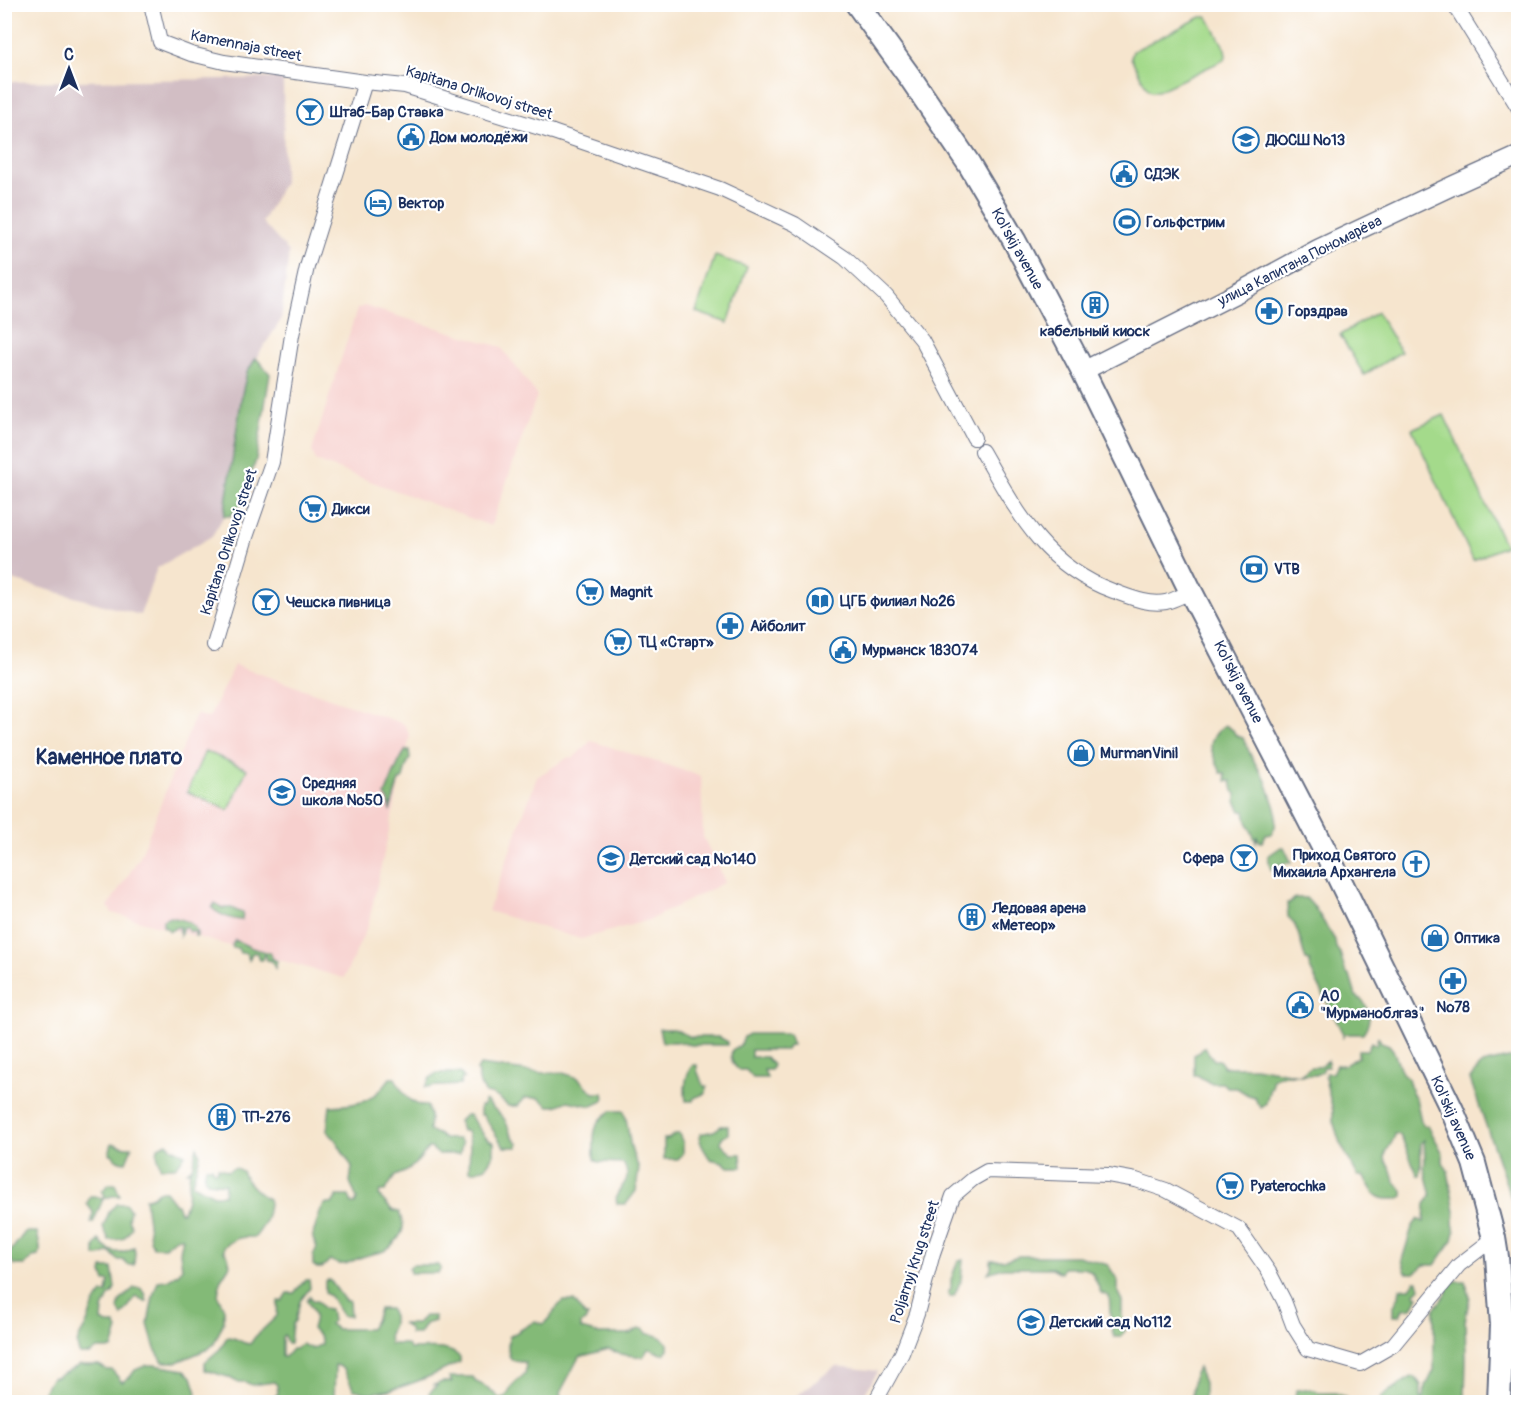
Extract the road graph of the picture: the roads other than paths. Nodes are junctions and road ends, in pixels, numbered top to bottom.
1 (152, 4) edge
2 (857, 4) edge
3 (1454, 4) edge
4 (365, 82) junction
5 (1518, 107) edge
6 (1518, 156) edge
7 (1083, 370) junction
8 (975, 438) dead end
9 (982, 451) dead end
10 (1191, 591) junction
11 (214, 645) dead end
12 (1494, 1238) junction
13 (875, 1402) edge
14 (1499, 1402) edge

1 - 4 street, Kamennaja street
2 - 7 main road, Kol'skij avenue
3 - 5 street
4 - 8 street, Kapitana Orlikovoj street
4 - 11 street, Kapitana Orlikovoj street
6 - 7 street, улица Капитана Пономарёва
7 - 10 main road, Kol'skij avenue
9 - 10 street
10 - 12 main road, Kol'skij avenue
12 - 13 street, Poljarnyj Krug street
12 - 14 main road, Kol'skij avenue

